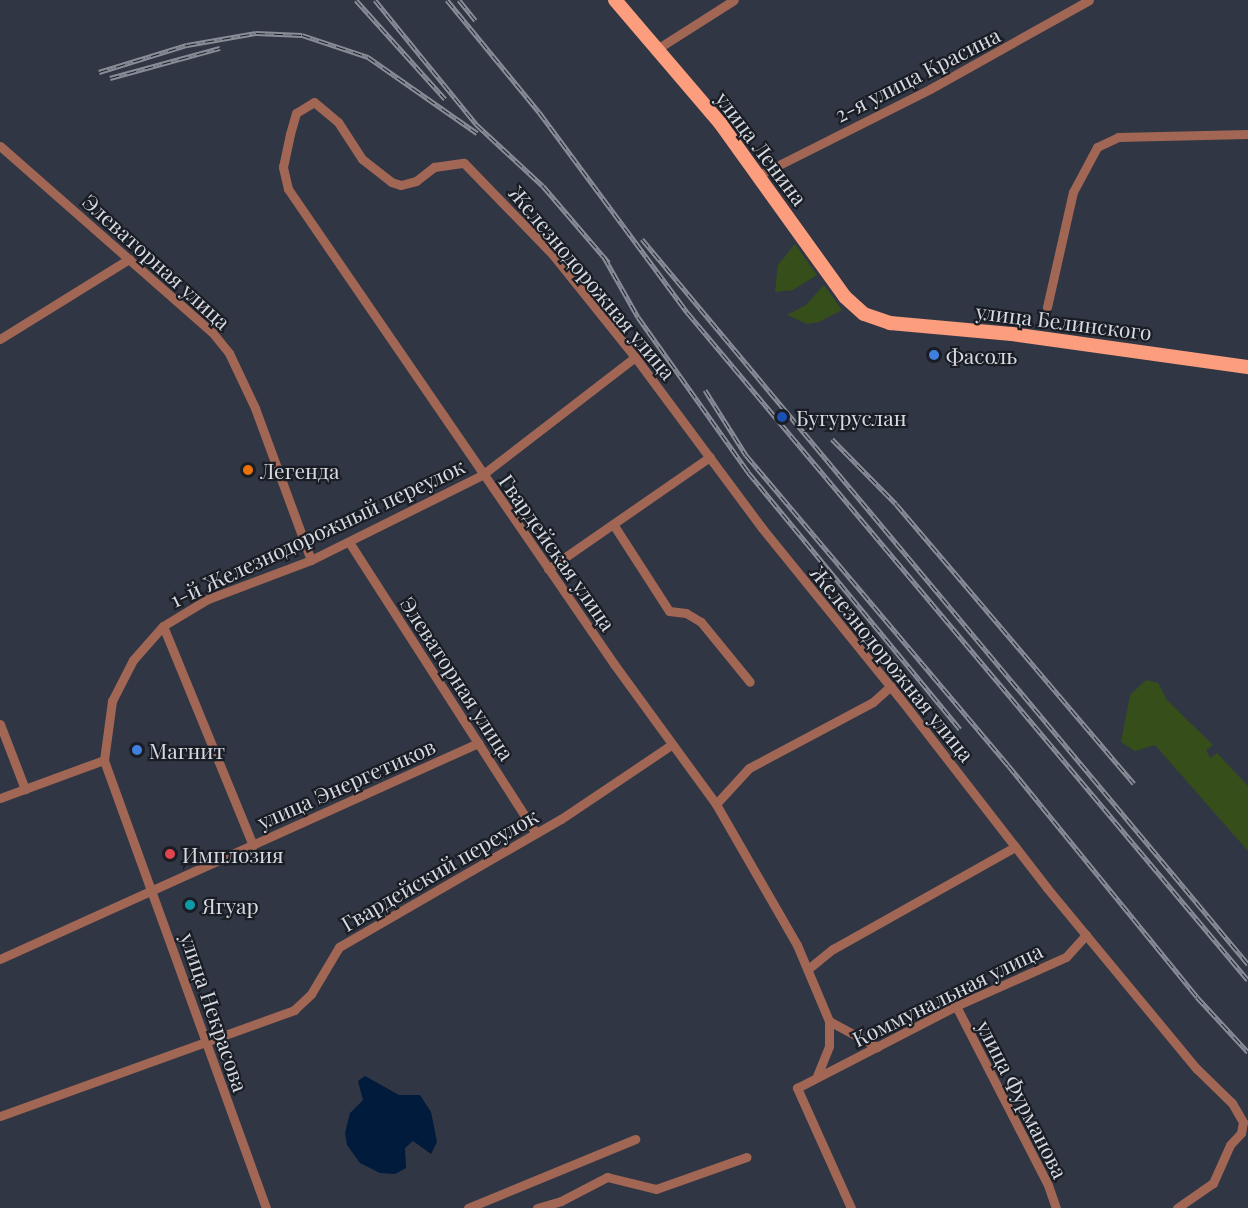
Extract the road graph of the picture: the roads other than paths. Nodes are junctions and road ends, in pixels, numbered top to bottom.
1 (615, 0) edge
2 (734, 0) edge
3 (1089, 0) edge
4 (657, 49) junction
5 (1248, 134) edge
6 (0, 146) edge
7 (474, 170) joint
8 (759, 175) junction
9 (129, 259) junction
10 (1047, 307) dead end
11 (876, 319) joint
12 (0, 339) edge
13 (635, 357) junction
14 (1248, 367) edge
15 (710, 457) junction
16 (482, 475) junction
17 (613, 524) junction
18 (349, 542) junction
19 (311, 560) junction
20 (548, 569) junction
21 (163, 626) junction
22 (750, 682) dead end
23 (891, 686) junction
24 (0, 724) edge
25 (478, 743) junction
26 (671, 745) junction
27 (104, 760) junction
28 (25, 789) junction
29 (0, 798) edge
30 (716, 804) junction
31 (536, 833) junction
32 (252, 845) junction
33 (1015, 847) junction
34 (154, 890) junction
35 (1086, 935) junction
36 (0, 959) edge
37 (808, 969) junction
38 (956, 1006) junction
39 (829, 1021) junction
40 (206, 1044) junction
41 (877, 1047) junction
42 (817, 1076) junction
43 (0, 1116) edge
44 (635, 1139) dead end
45 (747, 1157) dead end
46 (266, 1208) edge
47 (468, 1208) edge
48 (537, 1208) edge
49 (851, 1208) edge
50 (1056, 1208) edge
51 (1177, 1208) edge

1 - 4 main road, улица Ленина
2 - 4 street
3 - 8 street, 2-я улица Красина
4 - 8 main road, улица Ленина
5 - 10 street
6 - 9 street, Элеваторная улица
7 - 13 street, Железнодорожная улица
7 - 16 street, Гвардейская улица
8 - 11 main road, улица Ленина
9 - 12 street
9 - 19 street, Элеваторная улица
11 - 14 main road, улица Белинского
13 - 15 street, Железнодорожная улица
13 - 16 street, 1-й Железнодорожный переулок
15 - 17 street
15 - 23 street, Железнодорожная улица
16 - 18 street, 1-й Железнодорожный переулок
16 - 20 street, Гвардейская улица
17 - 20 street
17 - 22 street
18 - 19 street, 1-й Железнодорожный переулок
18 - 25 street, Элеваторная улица
19 - 21 street, 1-й Железнодорожный переулок
20 - 26 street, Гвардейская улица
21 - 27 street, 1-й Железнодорожный переулок
21 - 32 street
23 - 30 street
23 - 33 street, Железнодорожная улица
24 - 28 street
25 - 31 street, Элеваторная улица
25 - 32 street, улица Энергетиков
26 - 30 street, Гвардейская улица
26 - 31 street, Гвардейский переулок
27 - 28 street
27 - 34 street, улица Некрасова
28 - 29 street
30 - 37 street, Гвардейская улица
31 - 40 street, Гвардейский переулок
32 - 34 street, улица Энергетиков
33 - 35 street, Железнодорожная улица
33 - 37 street
34 - 36 street, улица Энергетиков
34 - 40 street, улица Некрасова
35 - 38 street, Коммунальная улица
35 - 51 street, Железнодорожная улица
37 - 39 street, Гвардейская улица
38 - 41 street, Коммунальная улица
38 - 50 street, улица Фурманова
39 - 41 street
39 - 42 street, Гвардейская улица
40 - 43 street, Гвардейский переулок
40 - 46 street, улица Некрасова
41 - 42 street, Коммунальная улица
42 - 49 street, Гвардейская улица
44 - 47 street
45 - 48 street

